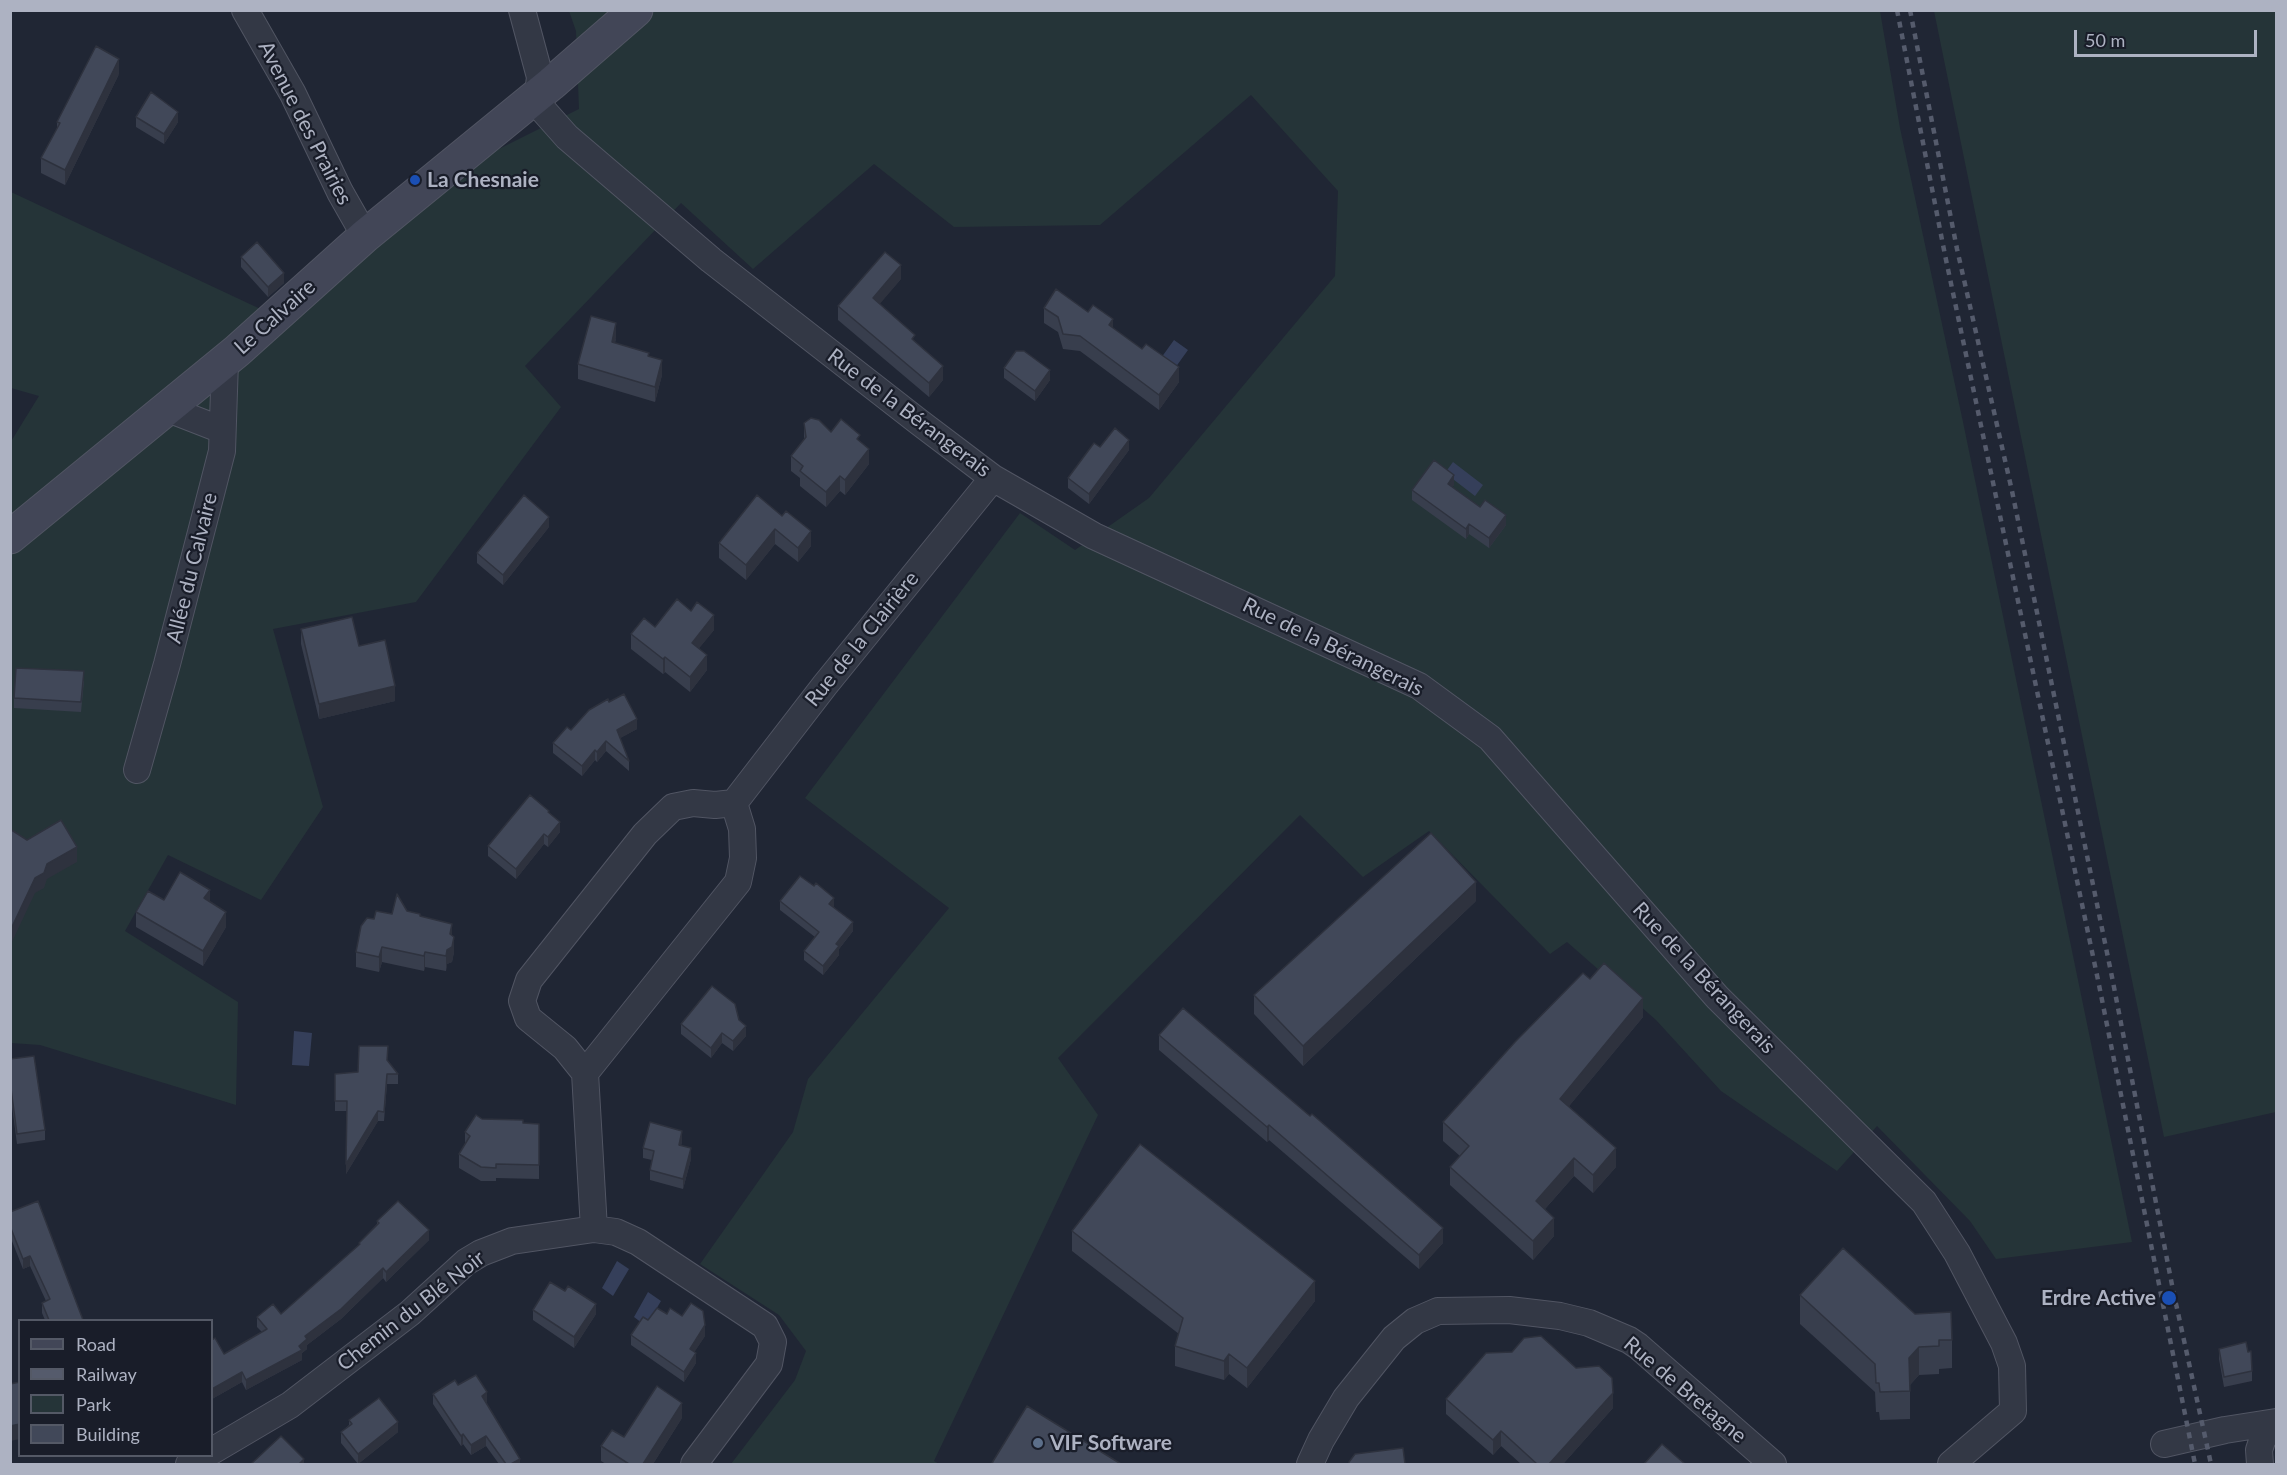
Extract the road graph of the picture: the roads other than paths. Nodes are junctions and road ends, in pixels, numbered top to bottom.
1 (245, 10) edge
2 (522, 10) edge
3 (636, 10) edge
4 (538, 94) junction
5 (365, 236) junction
6 (225, 362) junction
7 (168, 409) junction
8 (222, 430) junction
9 (993, 478) junction
10 (10, 537) edge
11 (136, 770) dead end
12 (734, 803) junction
13 (585, 1073) junction
14 (594, 1229) junction
15 (2277, 1424) edge
16 (2173, 1443) dead end
17 (213, 1450) edge
18 (694, 1464) edge
19 (1310, 1464) edge
20 (1773, 1464) edge
21 (1951, 1464) edge
22 (2260, 1464) edge

1 - 5 street, Avenue des Prairies
2 - 4 street
3 - 4 street, Le Calvaire
4 - 5 street, Le Calvaire
4 - 9 street, Rue de la Bérangerais
5 - 6 street, Le Calvaire
6 - 7 street, Le Calvaire
6 - 8 street, Allée du Calvaire
7 - 8 street
7 - 10 street, Le Calvaire
8 - 11 street, Allée du Calvaire
9 - 12 street, Rue de la Clairière
9 - 21 street, Rue de la Bérangerais
12 - 13 street
12 - 13 street
13 - 14 street
14 - 17 street, Chemin du Blé Noir
14 - 18 street, Chemin du Blé Noir
15 - 16 street
15 - 22 street
19 - 20 street, Rue de Bretagne

